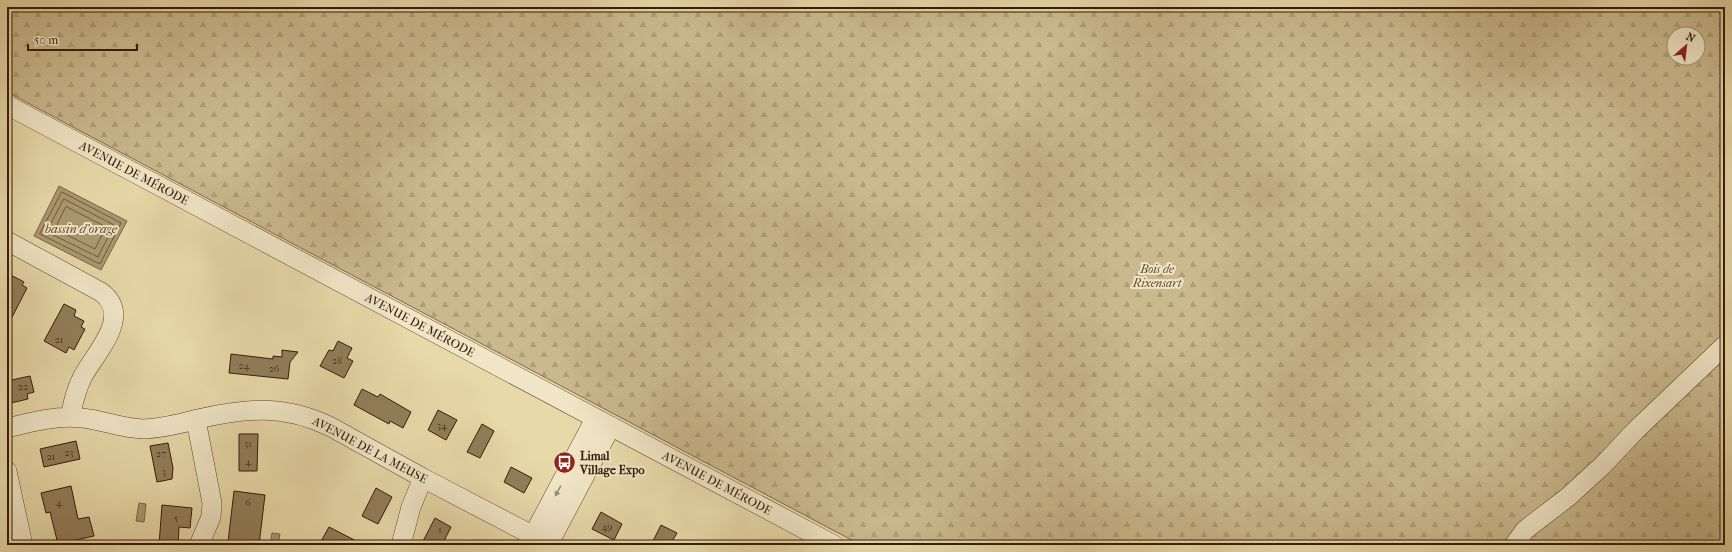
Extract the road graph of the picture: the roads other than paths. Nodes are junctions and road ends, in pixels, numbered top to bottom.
1 (7, 105) edge
2 (7, 242) edge
3 (1725, 345) edge
4 (70, 417) junction
5 (196, 420) junction
6 (603, 422) junction
7 (7, 428) edge
8 (7, 471) edge
9 (423, 478) junction
10 (542, 543) edge
11 (23, 545) edge
12 (199, 545) edge
13 (401, 545) edge
14 (834, 545) edge
15 (1514, 545) edge

1 - 6 street, AVENUE DE MÉRODE
2 - 4 street
3 - 15 street
4 - 5 street, AVENUE DE LA MEUSE
4 - 7 street, AVENUE DE LA MEUSE
5 - 9 street, AVENUE DE LA MEUSE
5 - 12 street
6 - 10 street
6 - 14 street, AVENUE DE MÉRODE
8 - 11 street
9 - 10 street, AVENUE DE LA MEUSE
9 - 13 street

